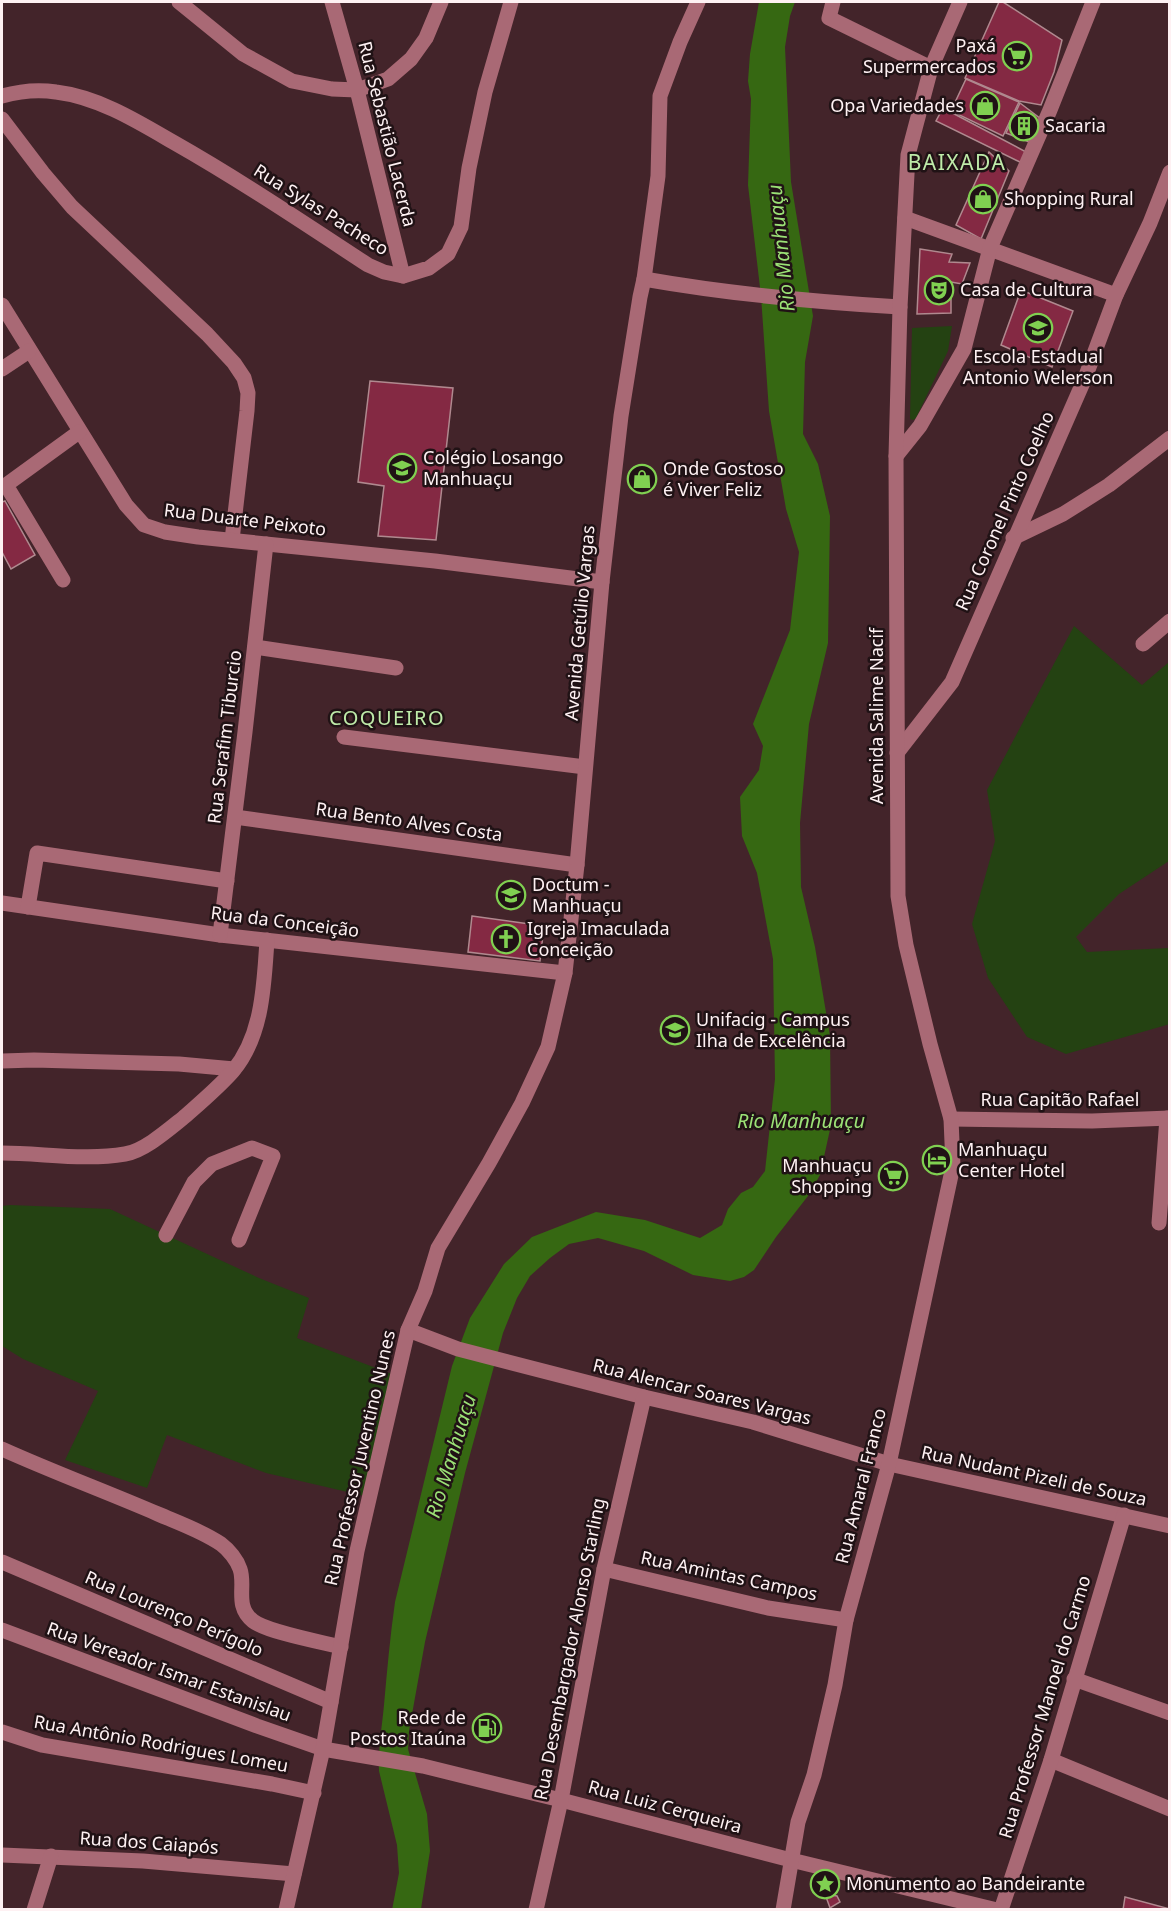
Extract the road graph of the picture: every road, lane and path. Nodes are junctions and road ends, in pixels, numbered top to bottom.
1 (179, 2) edge
2 (332, 2) edge
3 (441, 2) edge
4 (511, 2) edge
5 (698, 2) edge
6 (833, 2) edge
7 (960, 2) edge
8 (1093, 2) edge
9 (931, 68) junction
10 (357, 90) junction
11 (2, 96) edge
12 (2, 119) edge
13 (1170, 172) edge
14 (905, 218) junction
15 (990, 249) junction
16 (403, 276) junction
17 (644, 279) junction
18 (1116, 295) junction
19 (2, 305) edge
20 (900, 306) junction
21 (28, 351) junction
22 (2, 369) edge
23 (80, 432) junction
24 (1170, 438) edge
25 (896, 456) junction
26 (1013, 538) junction
27 (232, 540) junction
28 (266, 544) junction
29 (63, 580) dead end
30 (602, 582) junction
31 (1170, 621) edge
32 (1143, 644) dead end
33 (255, 647) junction
34 (396, 668) dead end
35 (345, 737) dead end
36 (897, 753) junction
37 (585, 767) junction
38 (235, 818) junction
39 (577, 865) junction
40 (227, 881) junction
41 (2, 903) edge
42 (28, 907) junction
43 (220, 935) junction
44 (267, 940) junction
45 (565, 973) junction
46 (2, 1061) edge
47 (234, 1069) junction
48 (1168, 1118) edge
49 (951, 1119) junction
50 (2, 1153) edge
51 (1159, 1223) dead end
52 (165, 1235) dead end
53 (239, 1240) dead end
54 (408, 1330) junction
55 (644, 1397) junction
56 (2, 1449) edge
57 (889, 1464) junction
58 (1125, 1515) junction
59 (1170, 1526) edge
60 (2, 1562) edge
61 (604, 1569) junction
62 (846, 1620) junction
63 (2, 1630) edge
64 (341, 1647) junction
65 (1074, 1679) junction
66 (331, 1701) junction
67 (1170, 1713) edge
68 (2, 1732) edge
69 (323, 1749) junction
70 (1051, 1760) junction
71 (314, 1793) junction
72 (561, 1800) junction
73 (1170, 1809) edge
74 (2, 1855) edge
75 (51, 1856) junction
76 (791, 1860) junction
77 (294, 1874) junction
78 (34, 1910) edge
79 (286, 1910) edge
80 (536, 1910) edge
81 (783, 1910) edge
82 (997, 1910) edge
83 (1002, 1910) edge

1 - 10 street
2 - 10 street, Rua Sebastião Lacerda
3 - 10 street
4 - 16 street
5 - 17 street, Avenida Getúlio Vargas
6 - 9 street
7 - 9 street
8 - 15 street
9 - 14 street
10 - 16 street, Rua Sebastião Lacerda
11 - 16 street, Rua Sylas Pacheco
12 - 27 street
13 - 18 street, Rua Coronel Pinto Coelho
14 - 15 street
14 - 20 street, Avenida Salime Nacif
15 - 18 street
15 - 25 street
17 - 20 street
17 - 30 street, Avenida Getúlio Vargas
18 - 26 street, Rua Coronel Pinto Coelho
19 - 21 street, Rua Duarte Peixoto
20 - 25 street, Avenida Salime Nacif
21 - 22 street
21 - 23 street, Rua Duarte Peixoto
23 - 27 street, Rua Duarte Peixoto
23 - 29 street
24 - 26 street
25 - 36 street, Avenida Salime Nacif
26 - 36 street, Rua Coronel Pinto Coelho
27 - 28 street, Rua Duarte Peixoto
28 - 30 street, Rua Duarte Peixoto
28 - 33 street, Rua Serafim Tiburcio
30 - 37 street, Avenida Getúlio Vargas
31 - 32 street
33 - 34 street
33 - 38 street, Rua Serafim Tiburcio
35 - 37 street
36 - 49 street, Avenida Salime Nacif
37 - 39 street, Avenida Getúlio Vargas
38 - 39 street, Rua Bento Alves Costa
38 - 40 street, Rua Serafim Tiburcio
39 - 45 street, Avenida Getúlio Vargas
40 - 42 street
40 - 43 street, Rua Serafim Tiburcio
41 - 42 street, Rua da Conceição
42 - 43 street, Rua da Conceição
43 - 44 street, Rua da Conceição
44 - 45 street, Rua da Conceição
44 - 47 street
45 - 54 street, Rua Professor Juventino Nunes
46 - 47 street
47 - 50 street
48 - 49 street, Rua Capitão Rafael
48 - 51 street
49 - 57 street, Rua Amaral Franco
52 - 53 street
54 - 55 street, Rua Alencar Soares Vargas
54 - 64 street, Rua Professor Juventino Nunes
55 - 57 street, Rua Alencar Soares Vargas
55 - 61 street, Rua Desembargador Alonso Starling
56 - 64 street
57 - 58 street, Rua Nudant Pizeli de Souza
57 - 62 street, Rua Amaral Franco
58 - 59 street, Rua Nudant Pizeli de Souza
58 - 65 street, Rua Professor Manoel do Carmo
60 - 66 street, Rua Lourenço Perígolo
61 - 62 street, Rua Amintas Campos
61 - 72 street, Rua Desembargador Alonso Starling
62 - 76 street, Rua Amaral Franco
63 - 69 street, Rua Vereador Ismar Estanislau
64 - 66 street, Rua Professor Juventino Nunes
65 - 67 street
65 - 70 street, Rua Professor Manoel do Carmo
66 - 69 street, Rua Professor Juventino Nunes
68 - 71 street, Rua Antônio Rodrigues Lomeu
69 - 71 street, Rua Professor Juventino Nunes
69 - 72 street, Rua Luiz Cerqueira
70 - 73 street
70 - 83 street, Rua Professor Manoel do Carmo
71 - 77 street, Rua Professor Juventino Nunes
72 - 76 street, Rua Luiz Cerqueira
72 - 80 street, Rua Desembargador Alonso Starling
74 - 75 street, Rua dos Caiapós
75 - 77 street, Rua dos Caiapós
75 - 78 street
76 - 81 street, Rua Amaral Franco
76 - 82 street, Rua Luiz Cerqueira
77 - 79 street, Rua Professor Juventino Nunes

